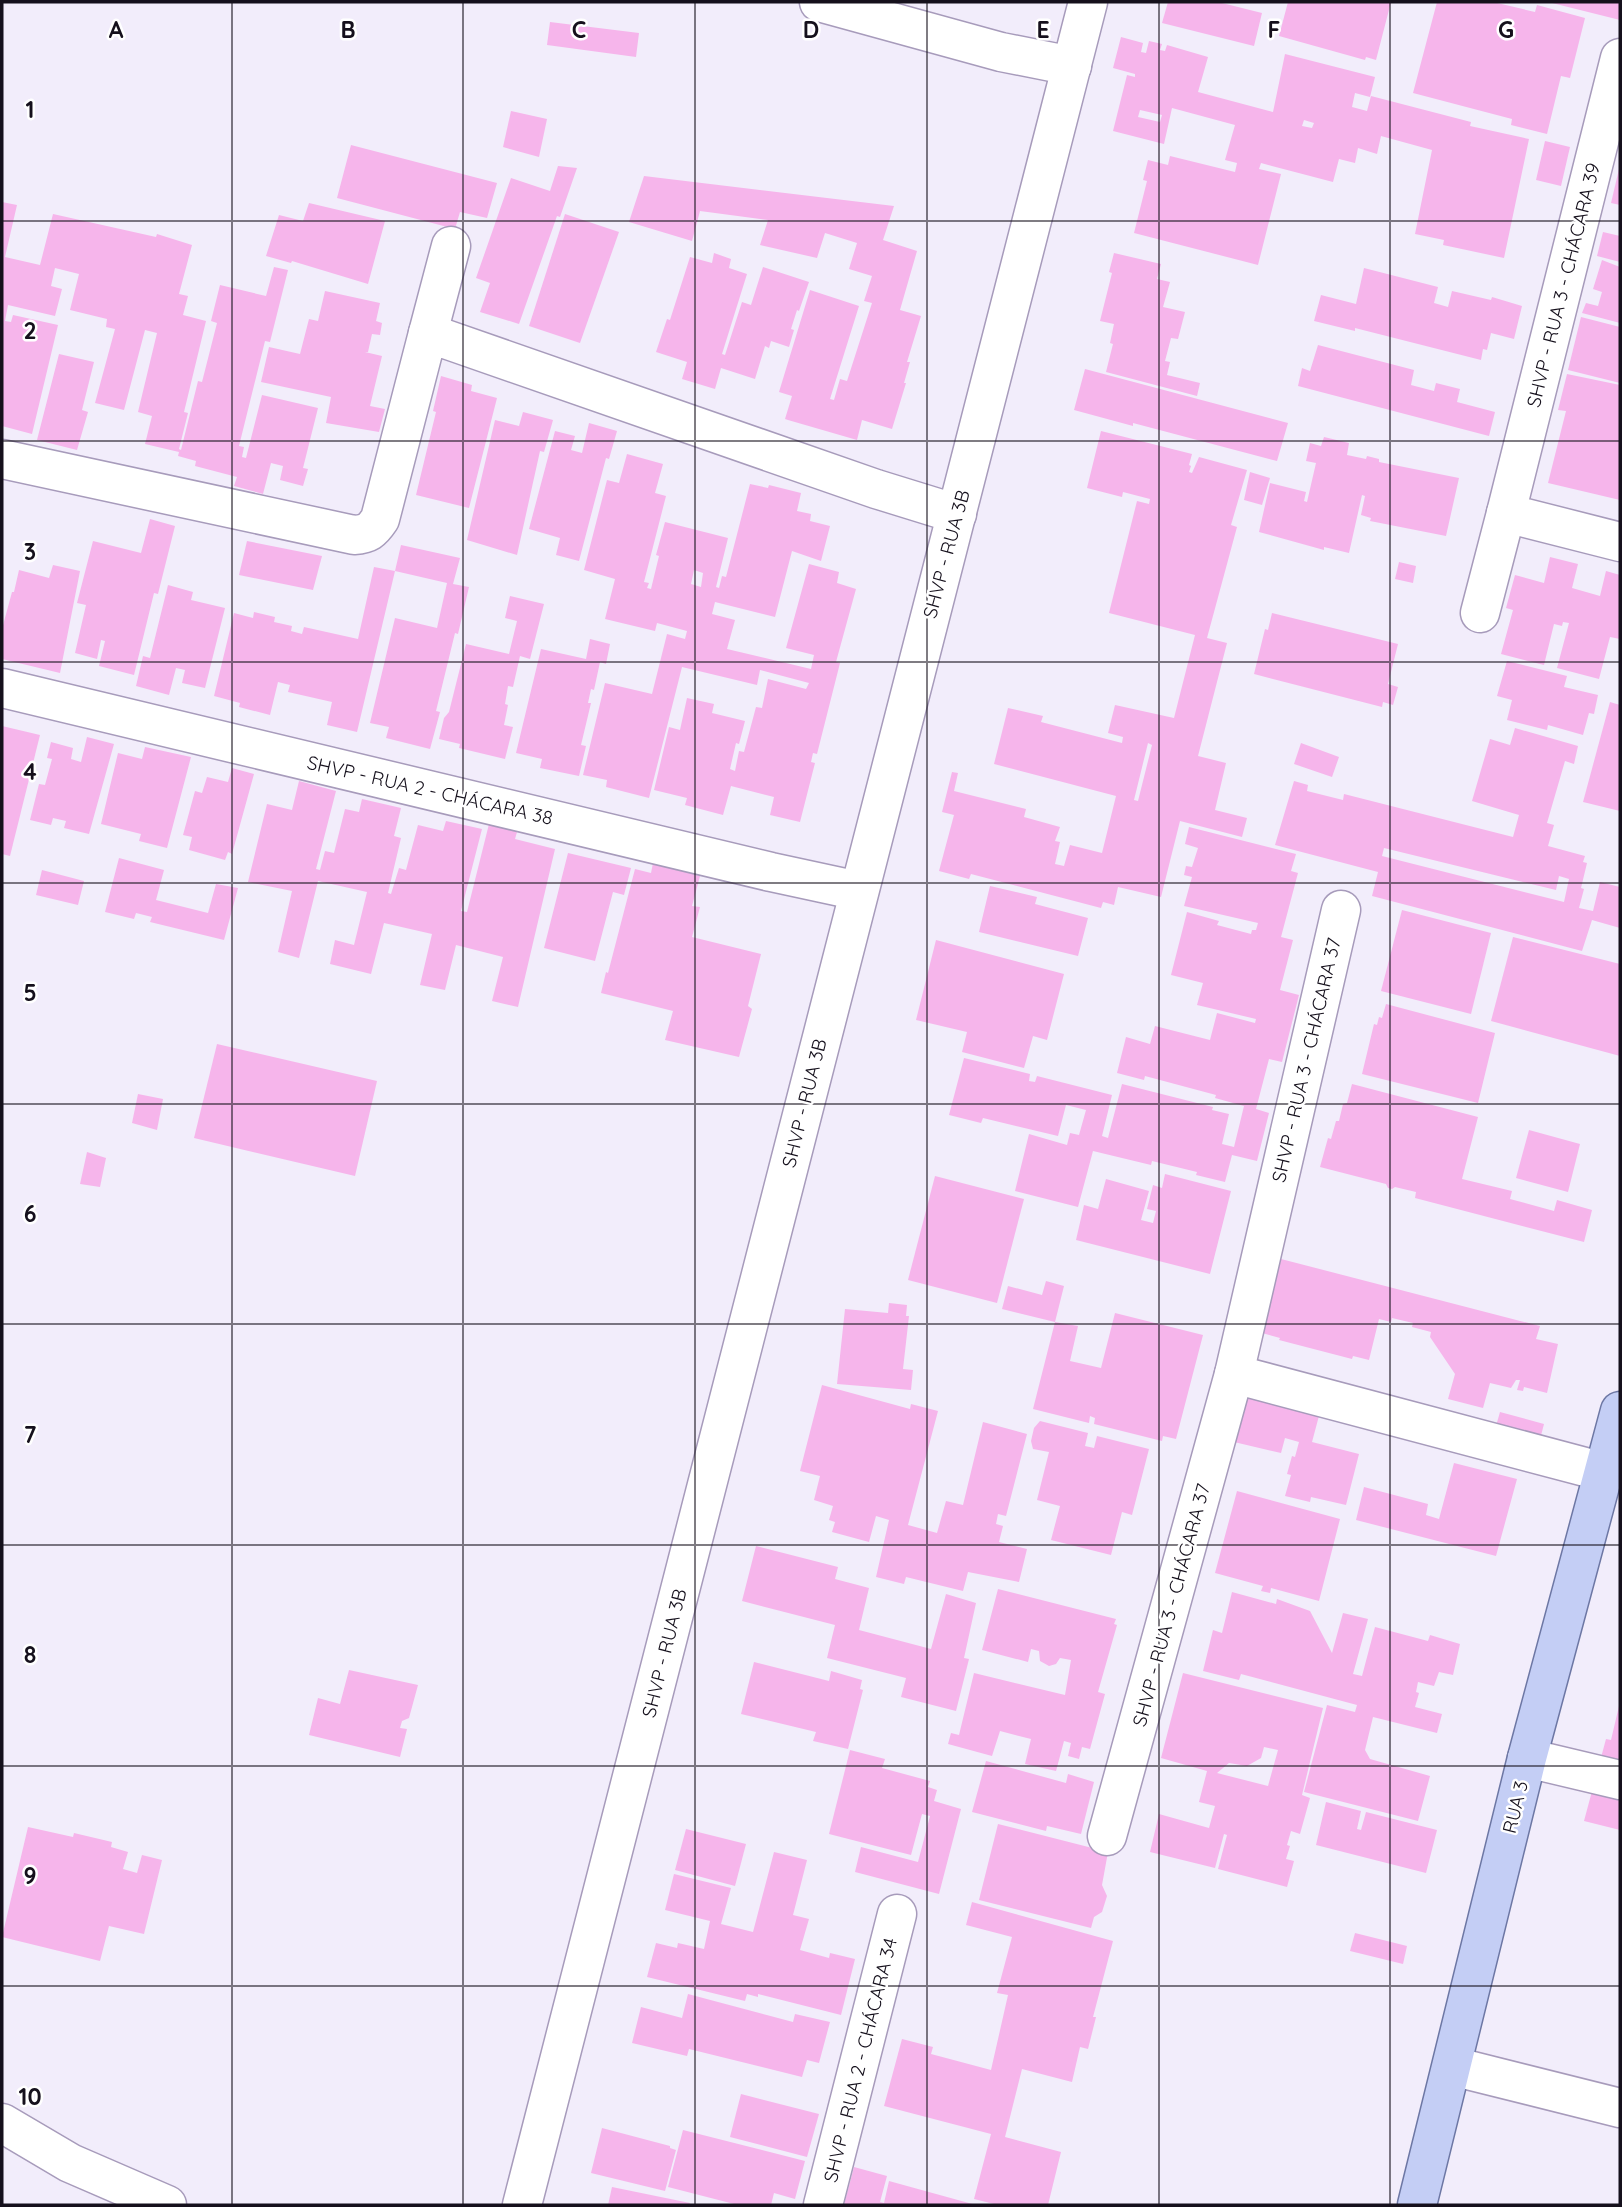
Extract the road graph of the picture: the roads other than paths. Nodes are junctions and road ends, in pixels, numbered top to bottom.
1 (819, 2) edge
2 (1088, 2) edge
3 (1620, 58) edge
4 (1072, 66) junction
5 (451, 246) dead end
6 (428, 333) junction
7 (2, 459) edge
8 (1506, 513) junction
9 (957, 514) junction
10 (1620, 542) edge
11 (1480, 613) dead end
12 (2, 688) edge
13 (859, 891) junction
14 (1341, 910) dead end
15 (1234, 1374) junction
16 (1620, 1411) edge
17 (1604, 1472) junction
18 (1527, 1758) junction
19 (1620, 1780) edge
20 (1107, 1836) dead end
21 (897, 1914) dead end
22 (1452, 2066) junction
23 (1620, 2108) edge
24 (2, 2123) edge
25 (167, 2205) edge
26 (522, 2205) edge
27 (823, 2205) edge
28 (1417, 2205) edge

1 - 4 street
2 - 4 street, SHVP - RUA 3B
3 - 8 street, SHVP - RUA 3 - CHÁCARA 39
4 - 9 street, SHVP - RUA 3B
5 - 6 street
6 - 7 street
6 - 9 street
8 - 10 street
8 - 11 street, SHVP - RUA 3 - CHÁCARA 39
9 - 13 street, SHVP - RUA 3B
12 - 13 street, SHVP - RUA 2 - CHÁCARA 38
13 - 26 street, SHVP - RUA 3B
14 - 15 street, SHVP - RUA 3 - CHÁCARA 37
15 - 17 street
15 - 20 street, SHVP - RUA 3 - CHÁCARA 37
16 - 17 main road, RUA 3
17 - 18 main road, RUA 3
18 - 19 street
18 - 22 main road, RUA 3
21 - 27 street, SHVP - RUA 2 - CHÁCARA 34
22 - 23 street
22 - 28 main road, RUA 3
24 - 25 street

